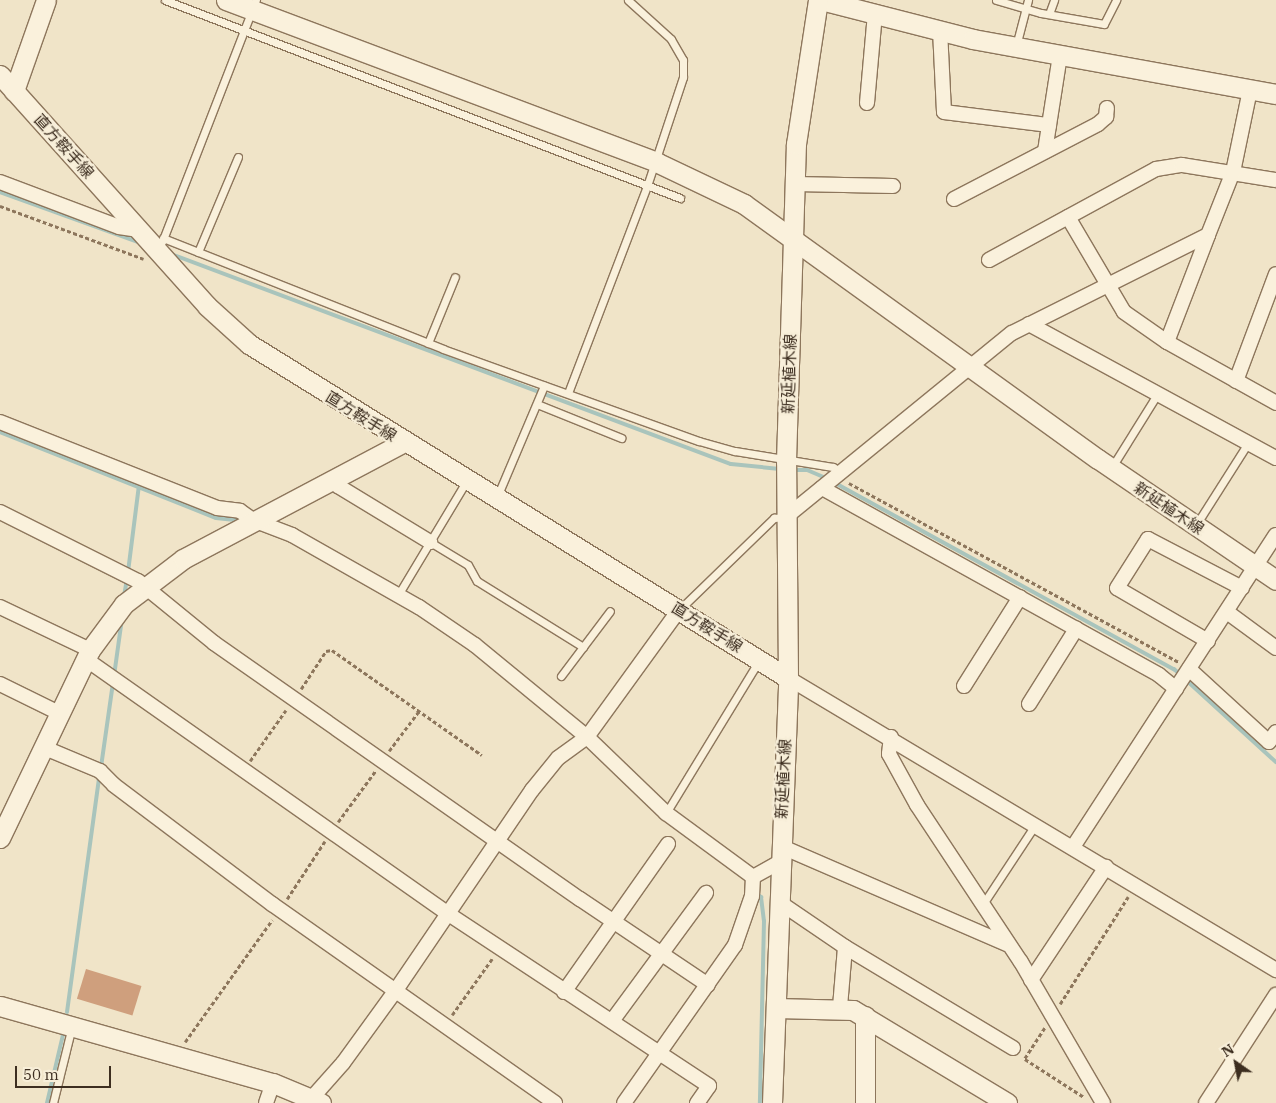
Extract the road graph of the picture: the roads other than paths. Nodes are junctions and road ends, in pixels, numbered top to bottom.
1 (46, 0) edge
2 (165, 0) edge
3 (226, 0) edge
4 (628, 0) edge
5 (820, 0) edge
6 (996, 0) edge
7 (1028, 0) edge
8 (1054, 0) edge
9 (1107, 0) edge
10 (1115, 2) edge
11 (254, 5) edge
12 (1025, 8) junction
13 (875, 14) junction
14 (1049, 14) junction
15 (940, 30) junction
16 (244, 33) junction
17 (1016, 47) junction
18 (1060, 55) junction
19 (0, 75) edge
20 (1250, 90) junction
21 (14, 91) junction
22 (1276, 94) edge
23 (867, 102) dead end
24 (1107, 108) dead end
25 (1049, 125) junction
26 (1045, 152) junction
27 (238, 157) dead end
28 (656, 162) junction
29 (1233, 172) junction
30 (1276, 180) edge
31 (0, 182) edge
32 (795, 184) junction
33 (647, 186) junction
34 (893, 186) dead end
35 (680, 198) dead end
36 (954, 199) dead end
37 (1068, 217) junction
38 (139, 230) junction
39 (1208, 235) junction
40 (793, 237) junction
41 (161, 245) junction
42 (198, 252) junction
43 (989, 260) dead end
44 (1276, 274) edge
45 (455, 277) dead end
46 (1108, 286) junction
47 (1029, 324) junction
48 (1167, 342) junction
49 (428, 343) junction
50 (969, 366) junction
51 (1236, 381) junction
52 (544, 386) junction
53 (1158, 393) junction
54 (568, 394) junction
55 (1276, 403) edge
56 (537, 404) junction
57 (0, 422) edge
58 (621, 438) dead end
59 (404, 442) junction
60 (1248, 443) junction
61 (1276, 458) edge
62 (786, 461) junction
63 (1111, 468) junction
64 (841, 472) junction
65 (333, 479) junction
66 (467, 480) junction
67 (822, 488) junction
68 (497, 497) junction
69 (0, 512) edge
70 (786, 517) junction
71 (253, 520) junction
72 (1196, 526) junction
73 (1276, 535) edge
74 (430, 542) junction
75 (1256, 567) junction
76 (1276, 580) edge
77 (144, 586) junction
78 (1242, 588) junction
79 (398, 595) junction
80 (1020, 597) junction
81 (0, 608) edge
82 (679, 610) junction
83 (610, 611) dead end
84 (1227, 612) junction
85 (1076, 629) junction
86 (1208, 641) junction
87 (583, 647) junction
88 (1276, 648) edge
89 (88, 655) junction
90 (759, 660) junction
91 (1189, 669) junction
92 (561, 676) dead end
93 (788, 678) junction
94 (0, 684) edge
95 (964, 686) dead end
96 (1176, 688) junction
97 (1029, 704) dead end
98 (61, 714) junction
99 (1276, 732) edge
100 (587, 737) junction
101 (891, 737) junction
102 (45, 748) junction
103 (666, 813) junction
104 (1035, 825) junction
105 (0, 838) edge
106 (497, 840) junction
107 (668, 844) dead end
108 (1073, 848) junction
109 (780, 854) junction
110 (1106, 867) junction
111 (753, 877) junction
112 (706, 893) dead end
113 (778, 902) junction
114 (981, 907) junction
115 (447, 912) junction
116 (613, 921) junction
117 (1008, 944) junction
118 (845, 947) junction
119 (662, 954) junction
120 (1276, 970) edge
121 (1031, 980) junction
122 (708, 984) junction
123 (396, 990) junction
124 (564, 992) junction
125 (1276, 995) edge
126 (0, 1006) edge
127 (840, 1007) junction
128 (776, 1008) junction
129 (865, 1016) junction
130 (612, 1020) junction
131 (72, 1026) junction
132 (1013, 1048) dead end
133 (661, 1054) junction
134 (273, 1083) junction
135 (316, 1101) edge
136 (53, 1103) edge
137 (266, 1103) edge
138 (555, 1103) edge
139 (624, 1103) edge
140 (696, 1103) edge
141 (772, 1103) edge
142 (865, 1103) edge
143 (1007, 1103) edge
144 (1102, 1103) edge
145 (1206, 1103) edge

1 - 21 street
2 - 16 lane
3 - 11 street
4 - 28 lane
5 - 13 street
5 - 32 street
6 - 12 lane
7 - 12 lane
8 - 14 lane
9 - 10 lane
10 - 14 lane
11 - 16 lane
11 - 28 street
12 - 14 lane
12 - 17 lane
13 - 15 street
13 - 23 street
15 - 17 street
15 - 25 street
16 - 33 lane
16 - 41 lane
17 - 18 street
18 - 20 street
18 - 25 street
19 - 21 street, 直方鞍手線
20 - 22 street
20 - 29 street
21 - 38 street, 直方鞍手線
24 - 26 street
25 - 26 street
26 - 36 street
27 - 42 lane
28 - 33 lane
28 - 40 street
29 - 30 street
29 - 37 street
29 - 39 street
31 - 38 street
32 - 34 street
32 - 40 street
33 - 35 lane
33 - 54 lane
37 - 43 street
37 - 46 street
38 - 41 street, 直方鞍手線
39 - 46 street
39 - 48 street
40 - 50 street, 新延植木線
40 - 62 street, 新延植木線
41 - 42 lane
41 - 59 street, 直方鞍手線
42 - 49 lane
44 - 51 street
45 - 49 lane
46 - 47 street
46 - 48 street
47 - 50 street
47 - 53 street
48 - 51 street
49 - 52 lane
50 - 63 street, 新延植木線
50 - 64 street
51 - 55 street
52 - 54 lane
52 - 56 lane
53 - 60 street
53 - 63 lane
54 - 62 lane
56 - 58 lane
56 - 68 lane
57 - 71 street
59 - 65 street
59 - 66 street, 直方鞍手線
60 - 61 street
60 - 72 lane
62 - 64 lane
62 - 70 street, 新延植木線
63 - 72 street, 新延植木線
64 - 67 street
65 - 71 street
65 - 74 street
66 - 68 street, 直方鞍手線
66 - 74 lane
67 - 70 street
67 - 80 street
68 - 82 street, 直方鞍手線
69 - 77 street
70 - 82 lane
70 - 93 street, 新延植木線
71 - 77 street
71 - 79 street
72 - 75 street, 新延植木線
73 - 75 street
74 - 79 lane
74 - 87 lane
75 - 76 street, 新延植木線
75 - 78 street
77 - 89 street
77 - 106 street
78 - 84 street
78 - 86 street
79 - 100 street
80 - 85 street
80 - 95 street
81 - 89 street
82 - 90 street, 直方鞍手線
82 - 100 street
83 - 87 lane
84 - 86 street
84 - 88 street
85 - 96 street
85 - 97 street
86 - 91 street
87 - 92 lane
89 - 98 street
89 - 115 street
90 - 93 street, 直方鞍手線
90 - 103 lane
91 - 96 street
91 - 99 street
93 - 101 street
93 - 109 street, 新延植木線
94 - 98 street
96 - 108 street
98 - 102 street
100 - 103 street
100 - 106 street
101 - 104 street
101 - 114 street
102 - 105 street
102 - 123 street
103 - 111 street
104 - 108 street
104 - 114 lane
106 - 115 street
106 - 116 street
107 - 116 street
108 - 110 street
109 - 111 street
109 - 113 street, 新延植木線
109 - 117 street
110 - 120 street
110 - 121 street
111 - 122 street
112 - 119 street
113 - 118 street
113 - 128 street, 新延植木線
114 - 117 street
115 - 123 street
115 - 124 street
116 - 119 street
116 - 124 street
117 - 121 street
118 - 127 street
118 - 132 street
119 - 122 street
119 - 130 street
121 - 144 street
122 - 133 street
123 - 135 street
123 - 138 street
124 - 130 street
125 - 145 street
126 - 131 street
127 - 128 street
127 - 129 street
128 - 141 street, 新延植木線
129 - 142 street
129 - 143 street
130 - 133 street
131 - 134 street
131 - 136 lane
133 - 139 street
133 - 140 street
134 - 135 street
134 - 137 street

